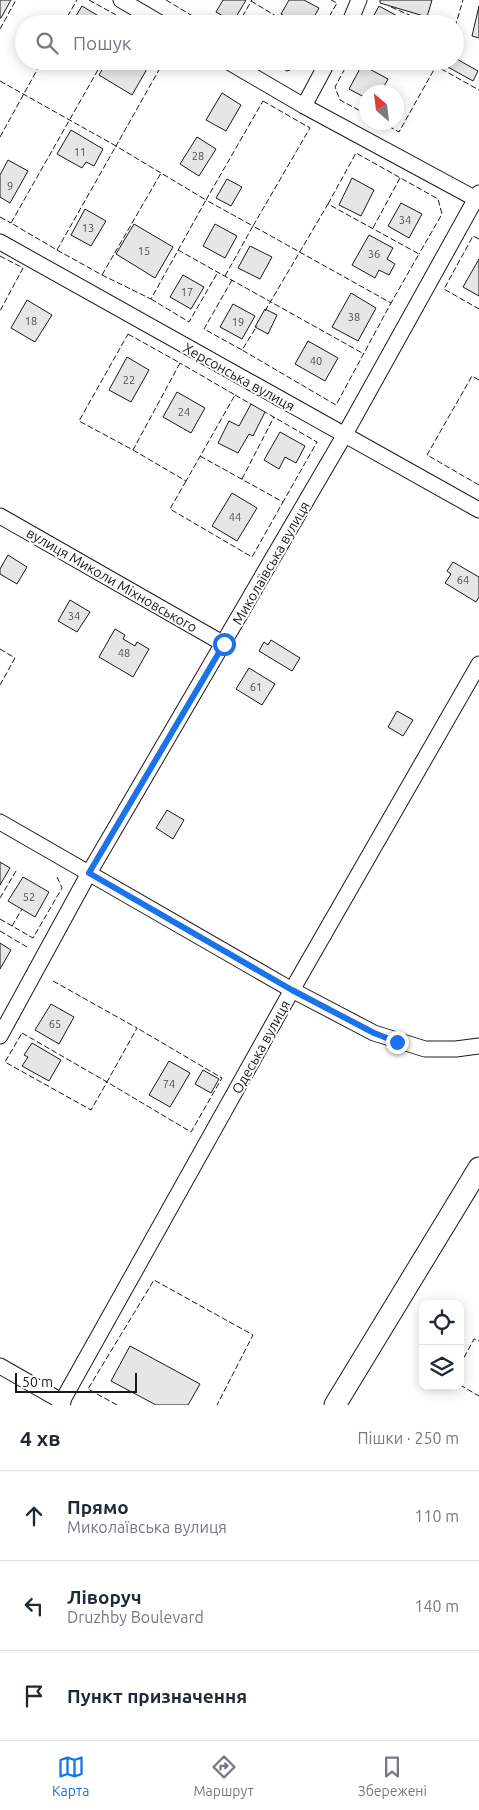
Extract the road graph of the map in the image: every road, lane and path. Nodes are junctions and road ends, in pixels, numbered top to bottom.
1 (121, 0) edge
2 (359, 0) edge
3 (147, 15) edge
4 (353, 15) edge
5 (242, 70) edge
6 (323, 70) edge
7 (304, 106) junction
8 (477, 196) edge
9 (0, 242) edge
10 (344, 436) junction
11 (479, 510) edge
12 (0, 516) edge
13 (224, 644) junction
14 (479, 664) edge
15 (0, 822) edge
16 (89, 873) junction
17 (292, 990) junction
18 (0, 1036) edge
19 (479, 1046) edge
20 (479, 1168) edge
21 (0, 1366) edge
22 (62, 1404) edge
23 (336, 1405) edge

1 - 3 street
2 - 4 street
5 - 7 street
6 - 7 street
7 - 8 street
8 - 10 street, Миколаївська вулиця
9 - 10 street, Херсонська вулиця
10 - 11 street, Херсонська вулиця
10 - 13 street, Миколаївська вулиця
12 - 13 street, вулиця Миколи Міхновського
13 - 16 street, Миколаївська вулиця
14 - 17 street, Одеська вулиця
15 - 16 street
16 - 17 street
16 - 18 street, Миколаївська вулиця
17 - 19 street
17 - 22 street, Одеська вулиця
20 - 23 street
21 - 22 street

